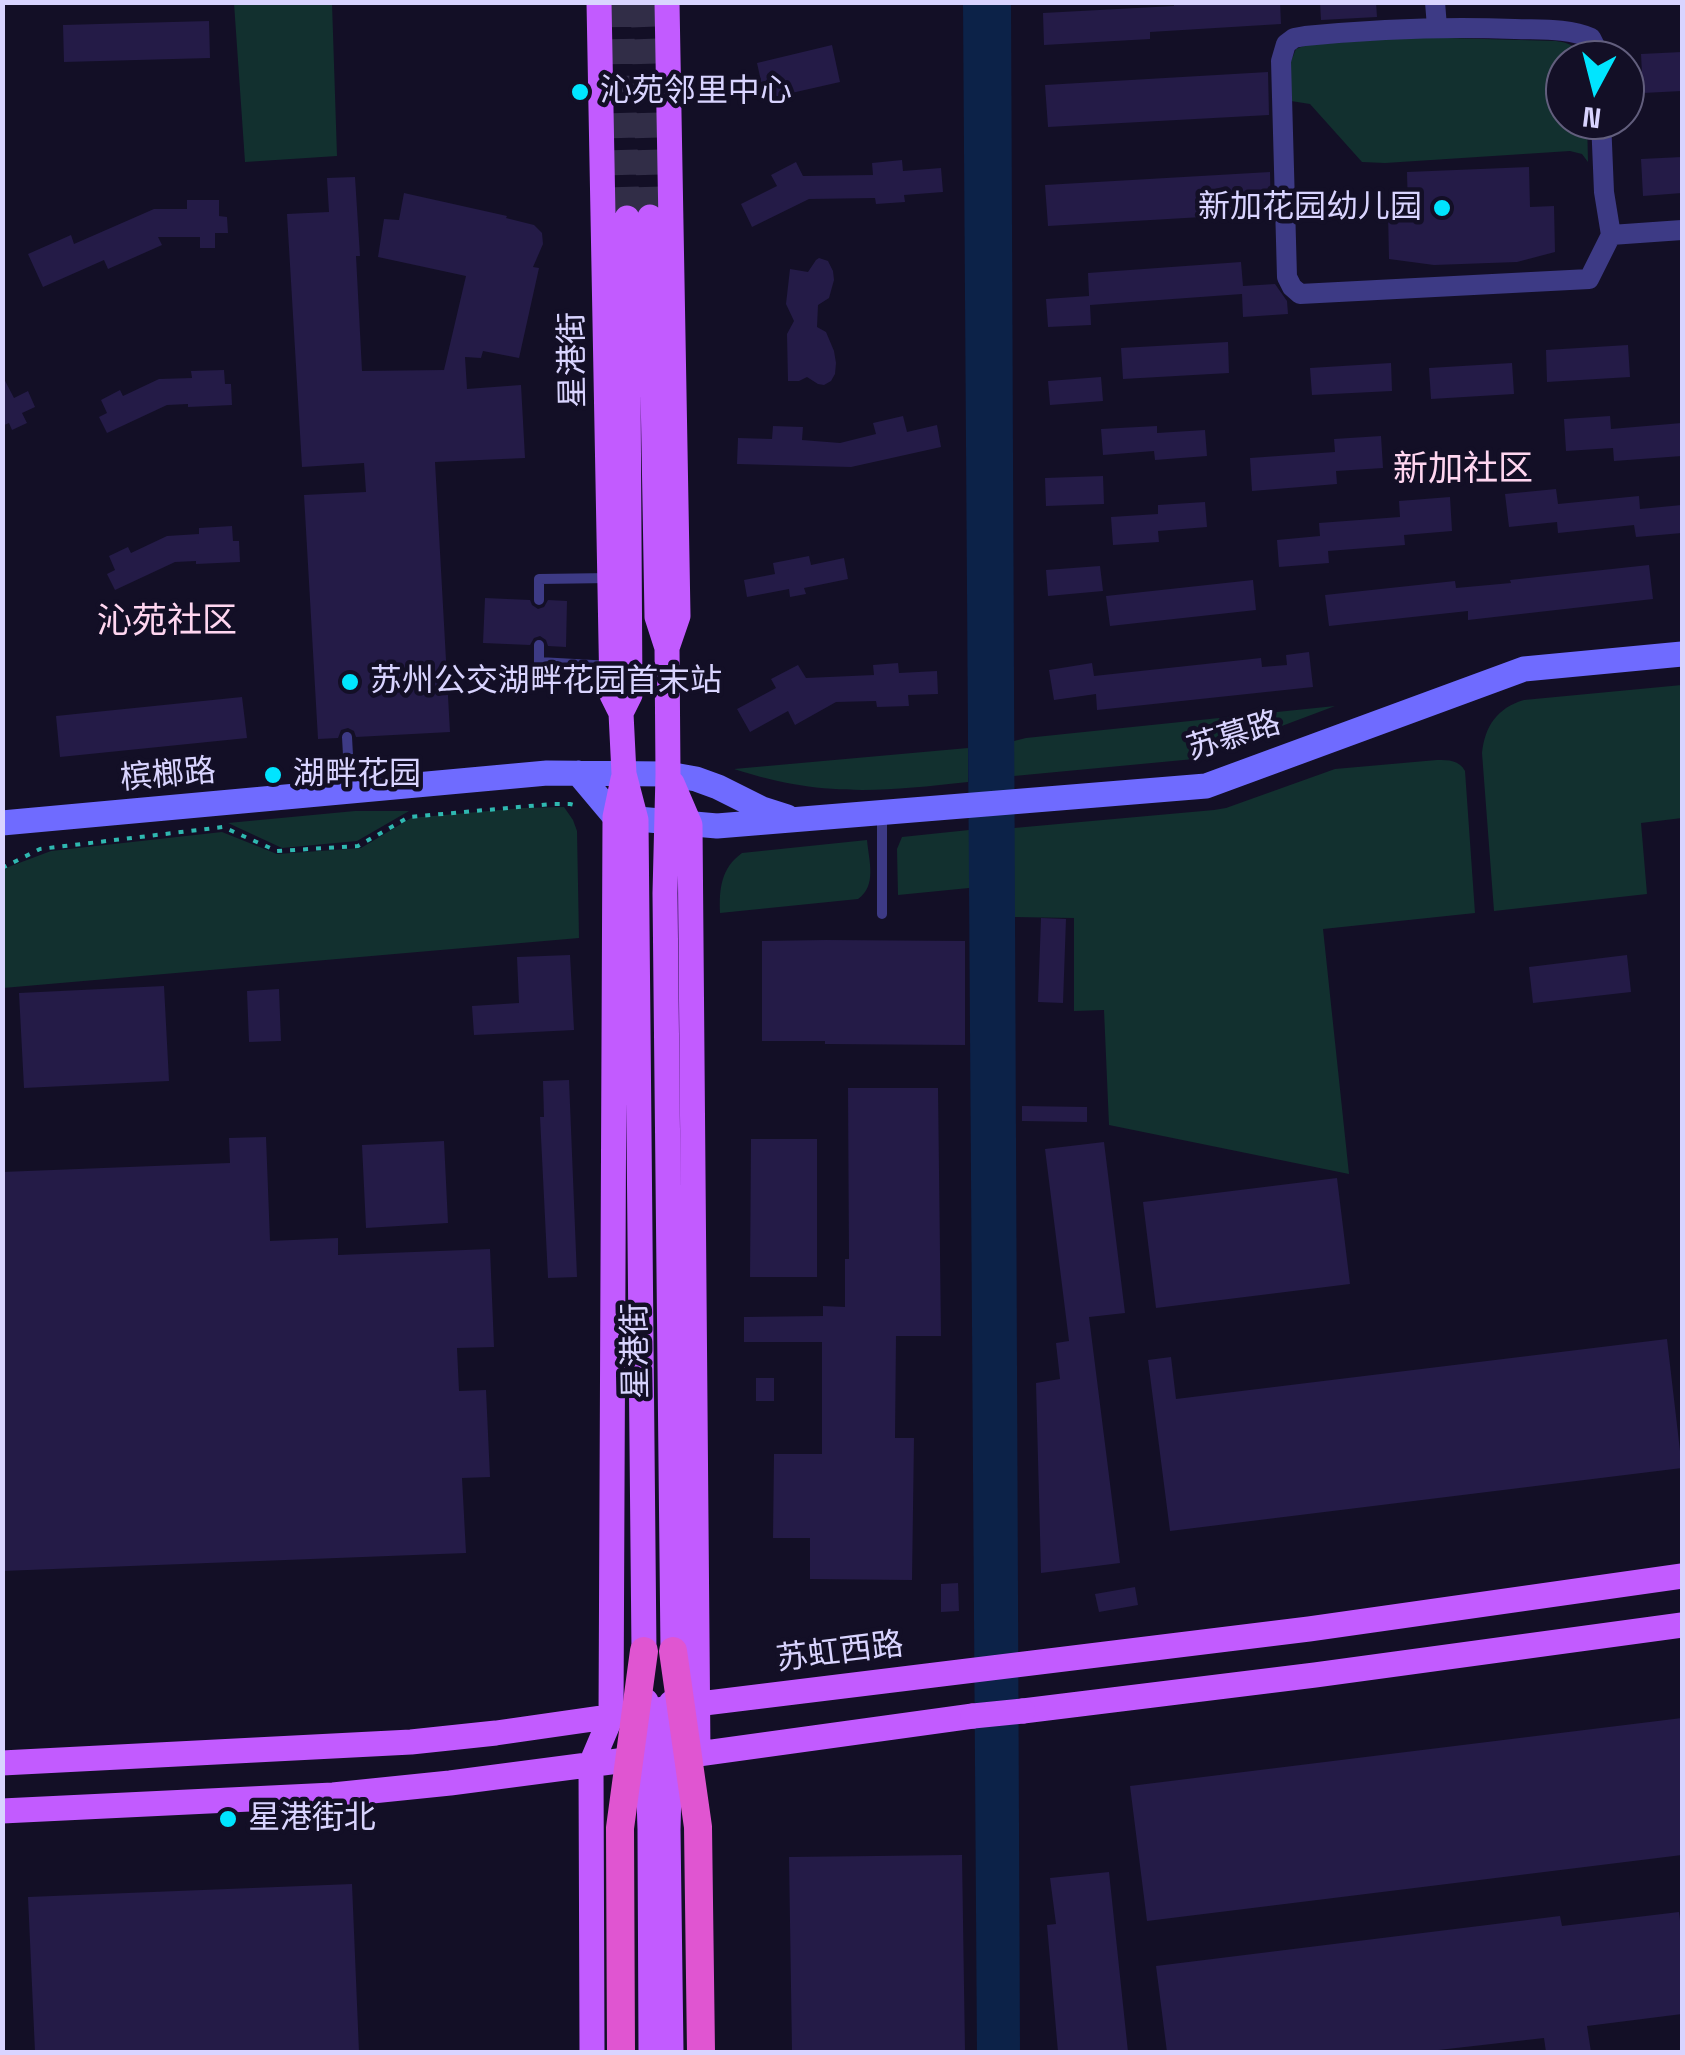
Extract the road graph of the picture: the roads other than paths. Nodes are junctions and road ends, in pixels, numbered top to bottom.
1 (599, 2) edge
2 (668, 2) edge
3 (1436, 2) edge
4 (1437, 27) junction
5 (1592, 40) edge
6 (1602, 140) edge
7 (1682, 230) edge
8 (1611, 235) junction
9 (611, 578) junction
10 (539, 600) dead end
11 (539, 646) dead end
12 (667, 648) junction
13 (1682, 654) edge
14 (611, 666) junction
15 (621, 713) junction
16 (348, 737) dead end
17 (578, 773) junction
18 (624, 774) junction
19 (668, 774) junction
20 (350, 792) junction
21 (882, 811) junction
22 (626, 818) junction
23 (792, 819) junction
24 (2, 824) edge
25 (678, 824) junction
26 (882, 914) dead end
27 (1682, 1576) edge
28 (1682, 1625) edge
29 (673, 1650) junction
30 (644, 1651) junction
31 (698, 1704) junction
32 (611, 1716) junction
33 (698, 1754) junction
34 (2, 1764) edge
35 (591, 1764) junction
36 (2, 1811) edge
37 (592, 2052) edge
38 (621, 2052) edge
39 (652, 2052) edge
40 (671, 2052) edge
41 (701, 2052) edge

1 - 9 main road, 星港街
2 - 12 main road, 星港街
3 - 4 street
4 - 5 street
4 - 8 street
6 - 8 street
7 - 8 street
9 - 10 lane
9 - 14 main road, 星港街
11 - 14 lane
12 - 15 main road, 星港街
12 - 19 main road, 星港街
13 - 21 main road, 苏慕路
14 - 15 main road, 星港街
15 - 18 main road, 星港街
16 - 20 lane
17 - 18 main road, 苏慕路
17 - 20 main road, 槟榔路
17 - 22 main road
18 - 19 main road, 苏慕路
18 - 22 main road, 星港街
19 - 23 main road, 苏慕路
19 - 25 main road
20 - 24 main road, 槟榔路
21 - 23 main road, 苏慕路
21 - 26 lane
22 - 25 main road, 苏慕路
22 - 30 main road, 星港街
22 - 32 main road
23 - 25 main road, 苏慕路
25 - 29 main road, 星港街
25 - 31 main road
27 - 31 main road, 苏虹西路
28 - 33 main road, bridge
29 - 40 main road, 星港街, bridge
29 - 41 highway, bridge
30 - 38 highway, bridge
30 - 39 main road, 星港街, bridge
31 - 32 main road, 苏虹西路
31 - 33 main road
32 - 34 main road, 苏虹西路
32 - 35 main road
33 - 35 main road
35 - 36 main road
35 - 37 main road

